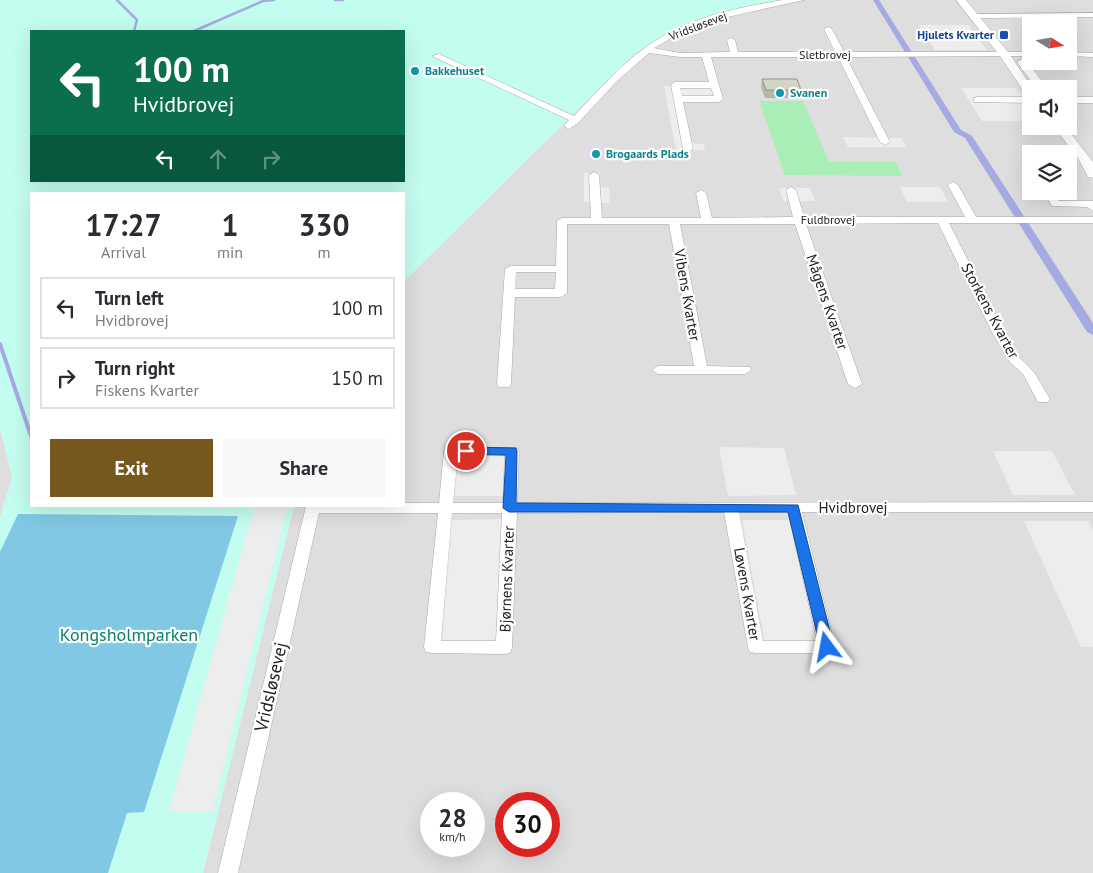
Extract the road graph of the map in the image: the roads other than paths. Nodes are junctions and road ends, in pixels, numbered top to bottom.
1 (800, 0) edge
2 (961, 0) edge
3 (972, 0) edge
4 (978, 16) junction
5 (1093, 16) edge
6 (828, 29) dead end
7 (731, 40) dead end
8 (648, 50) junction
9 (1009, 54) junction
10 (1022, 54) edge
11 (1078, 54) edge
12 (1093, 54) edge
13 (706, 55) junction
14 (735, 55) junction
15 (840, 55) junction
16 (436, 56) dead end
17 (1023, 80) edge
18 (1034, 80) edge
19 (714, 85) junction
20 (678, 99) junction
21 (976, 100) dead end
22 (1022, 100) edge
23 (1077, 100) edge
24 (1093, 100) edge
25 (1069, 135) edge
26 (1076, 135) edge
27 (885, 142) dead end
28 (688, 148) dead end
29 (1090, 157) edge
30 (1093, 174) edge
31 (594, 175) dead end
32 (954, 185) dead end
33 (791, 190) dead end
34 (701, 193) dead end
35 (1054, 200) edge
36 (1093, 208) edge
37 (707, 220) junction
38 (799, 220) junction
39 (942, 220) junction
40 (972, 220) junction
41 (1005, 220) joint
42 (1038, 220) joint
43 (1093, 220) edge
44 (597, 221) junction
45 (674, 221) junction
46 (561, 269) junction
47 (509, 293) junction
48 (658, 370) dead end
49 (701, 370) junction
50 (745, 370) dead end
51 (504, 384) dead end
52 (856, 384) dead end
53 (1043, 399) dead end
54 (313, 507) edge
55 (1093, 507) edge
56 (446, 508) junction
57 (509, 508) junction
58 (732, 508) junction
59 (794, 508) junction
60 (229, 872) edge

1 - 8 street, Vridsløsevej
2 - 4 street
3 - 4 street
4 - 5 street
4 - 9 street
6 - 15 street
7 - 14 street
8 - 13 street, Sletbrovej
8 - 16 street, Vridsløsevej
9 - 10 street, Sletbrovej
9 - 15 street, Sletbrovej
9 - 17 street
9 - 18 street
11 - 12 street
13 - 14 street, Sletbrovej
13 - 19 street
14 - 15 street, Sletbrovej
15 - 27 street
19 - 20 street
19 - 20 street
20 - 28 street
21 - 22 street
23 - 24 street
25 - 29 street
26 - 29 street
29 - 30 street
31 - 44 street
32 - 40 street
33 - 38 street, Mågens Kvarter
34 - 37 street
35 - 36 street
37 - 38 street, Fuldbrovej
37 - 45 street, Fuldbrovej
38 - 39 street, Fuldbrovej
38 - 52 street, Mågens Kvarter
39 - 40 street, Fuldbrovej
39 - 53 street, Storkens Kvarter
40 - 41 street, Fuldbrovej
41 - 42 street, Fuldbrovej
42 - 43 street, Fuldbrovej
44 - 45 street, Fuldbrovej
44 - 46 street, Fuldbrovej
45 - 49 street, Vibens Kvarter
46 - 47 street
46 - 47 street
47 - 51 street
48 - 49 street
49 - 50 street
54 - 56 street, Hvidbrovej
54 - 60 street, Vridsløsevej
55 - 59 street, Hvidbrovej
56 - 57 street, Hvidbrovej
56 - 57 street
56 - 57 street, Bjørnens Kvarter
57 - 58 street, Hvidbrovej
58 - 59 street, Hvidbrovej
58 - 59 street, Løvens Kvarter

